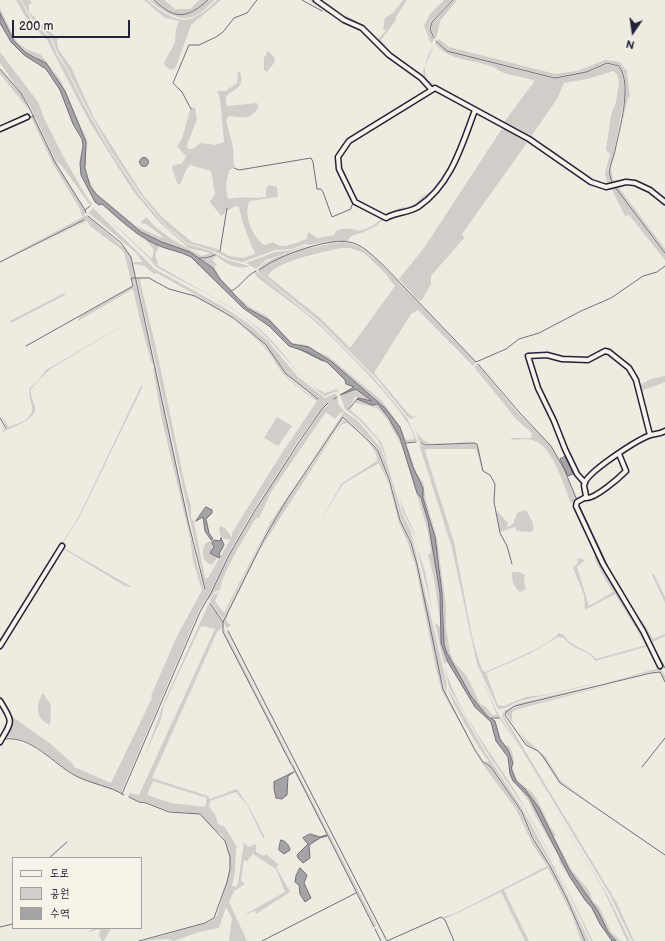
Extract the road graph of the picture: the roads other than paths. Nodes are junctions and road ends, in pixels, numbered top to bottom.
1 (316, 0) edge
2 (431, 89) junction
3 (475, 110) junction
4 (27, 117) dead end
5 (0, 129) edge
6 (665, 202) edge
7 (665, 431) edge
8 (650, 435) junction
9 (619, 454) junction
10 (585, 483) junction
11 (586, 498) junction
12 (62, 546) dead end
13 (0, 646) edge
14 (660, 666) dead end
15 (0, 701) edge
16 (0, 742) edge

1 - 2 street
2 - 3 street
2 - 3 street
3 - 6 street
4 - 5 street
7 - 8 street
8 - 9 street
8 - 10 street
9 - 10 street
9 - 11 street
10 - 11 street
11 - 14 street
12 - 13 street
15 - 16 street

